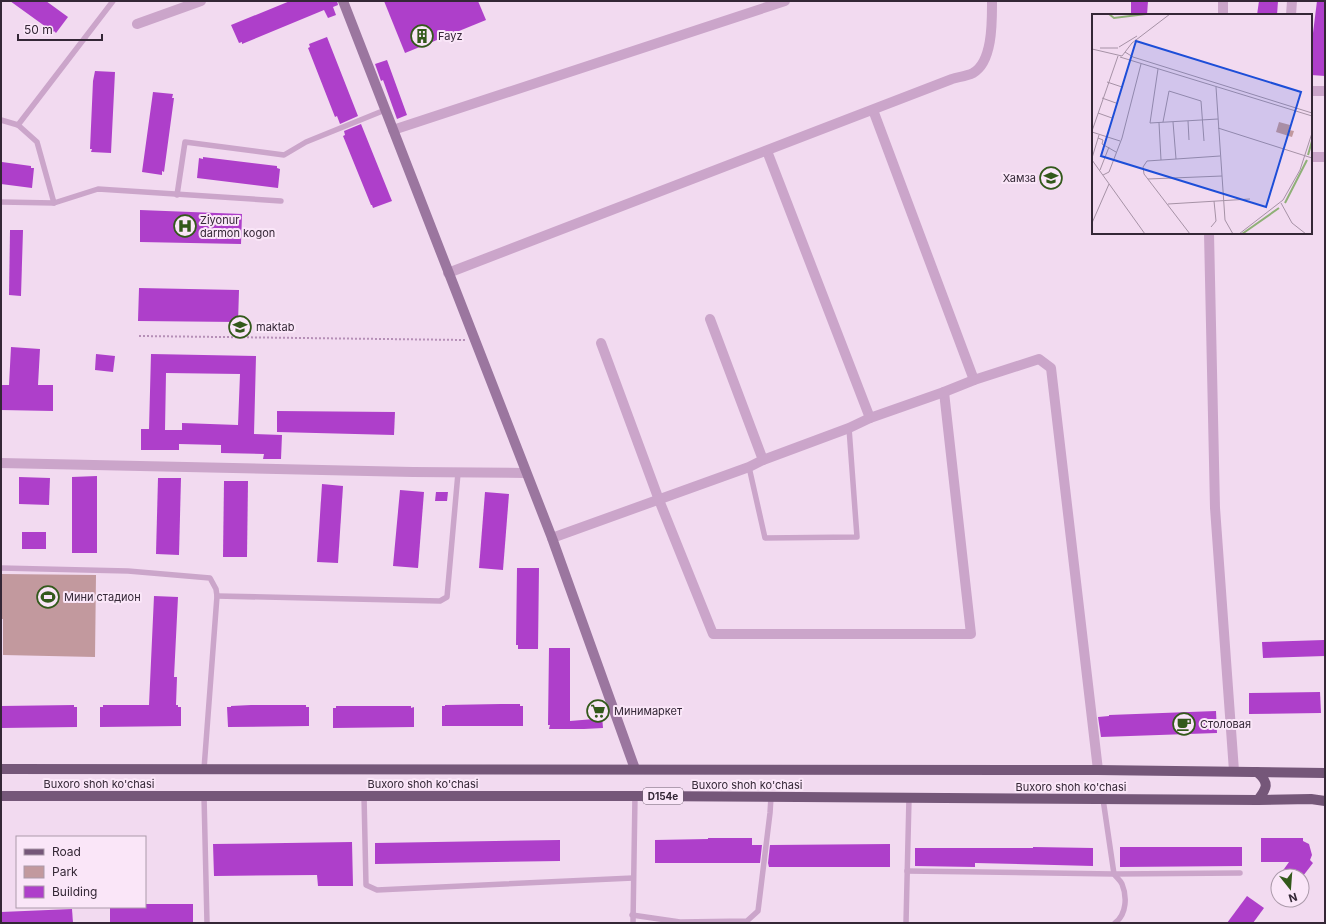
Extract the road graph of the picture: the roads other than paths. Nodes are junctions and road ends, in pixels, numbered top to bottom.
1 (113, 1) edge
2 (201, 1) edge
3 (343, 1) edge
4 (785, 1) edge
5 (992, 1) edge
6 (1224, 1) edge
7 (1292, 1) edge
8 (1223, 14) edge
9 (1292, 14) edge
10 (137, 24) dead end
11 (1312, 91) edge
12 (1325, 91) edge
13 (385, 110) junction
14 (873, 110) junction
15 (1, 120) edge
16 (18, 125) junction
17 (393, 130) junction
18 (767, 151) junction
19 (1312, 157) edge
20 (1325, 157) edge
21 (177, 195) junction
22 (1, 202) edge
23 (281, 202) dead end
24 (54, 203) junction
25 (1209, 234) edge
26 (448, 273) junction
27 (710, 319) dead end
28 (601, 342) dead end
29 (974, 380) junction
30 (944, 392) junction
31 (870, 418) junction
32 (849, 428) junction
33 (763, 460) junction
34 (1, 463) edge
35 (749, 467) junction
36 (458, 473) junction
37 (526, 473) junction
38 (659, 500) junction
39 (552, 538) junction
40 (1, 568) edge
41 (217, 596) junction
42 (1, 769) edge
43 (204, 769) junction
44 (635, 769) junction
45 (1098, 770) junction
46 (1234, 771) junction
47 (1257, 772) junction
48 (1325, 773) edge
49 (1, 796) edge
50 (204, 796) junction
51 (364, 796) junction
52 (635, 796) junction
53 (771, 797) junction
54 (909, 798) junction
55 (1103, 799) junction
56 (1258, 800) junction
57 (1325, 801) edge
58 (907, 871) junction
59 (1240, 873) dead end
60 (1114, 874) junction
61 (633, 878) junction
62 (632, 915) junction
63 (207, 923) edge
64 (633, 923) edge
65 (906, 923) edge
66 (1115, 923) edge

1 - 16 lane
2 - 10 street
3 - 13 street
4 - 17 street
5 - 14 street
6 - 8 street
7 - 9 street
11 - 12 street
13 - 17 street
13 - 21 lane
14 - 18 street
14 - 29 street
15 - 16 lane
16 - 24 lane
17 - 26 street
18 - 26 street
18 - 31 street
19 - 20 street
21 - 23 lane
21 - 24 lane
22 - 24 lane
25 - 46 street
26 - 37 street
27 - 33 street
28 - 38 street
29 - 30 street
29 - 45 street
30 - 31 street
30 - 38 street
31 - 32 street
32 - 33 street
32 - 35 lane
33 - 35 street
34 - 36 street
35 - 38 street
36 - 37 street
36 - 41 lane
37 - 39 street
38 - 39 street
39 - 44 street
40 - 41 lane
41 - 43 lane
42 - 43 main road, Buxoro shoh ko'chasi
43 - 44 main road, Buxoro shoh ko'chasi
44 - 45 main road, Buxoro shoh ko'chasi
45 - 46 main road, Buxoro shoh ko'chasi
46 - 47 main road, Buxoro shoh ko'chasi
47 - 48 main road, Buxoro shoh ko'chasi
47 - 56 main road
49 - 50 main road, Buxoro shoh ko'chasi / D154e
50 - 51 main road, Buxoro shoh ko'chasi / D154e
50 - 63 lane
51 - 52 main road, Buxoro shoh ko'chasi / D154e
51 - 61 lane
52 - 53 main road, Buxoro shoh ko'chasi / D154e
52 - 61 lane
53 - 54 main road, Buxoro shoh ko'chasi / D154e
53 - 62 lane
54 - 55 main road, Buxoro shoh ko'chasi / D154e
54 - 58 lane
55 - 56 main road, Buxoro shoh ko'chasi / D154e
55 - 60 lane
56 - 57 main road, Buxoro shoh ko'chasi / D154e
58 - 60 lane
58 - 65 lane
59 - 60 lane
60 - 66 lane
61 - 62 lane
62 - 64 lane

